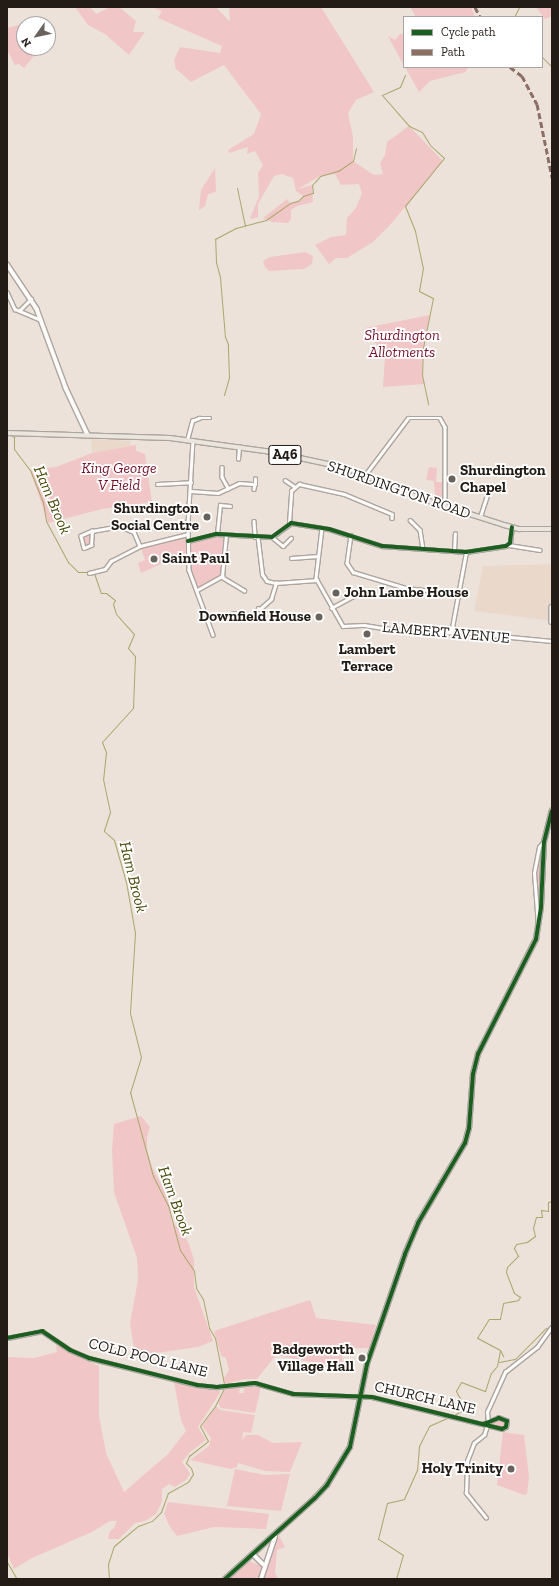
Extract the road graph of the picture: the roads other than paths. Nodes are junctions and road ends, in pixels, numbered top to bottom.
1 (7, 264) edge
2 (7, 292) edge
3 (31, 298) junction
4 (19, 311) junction
5 (42, 320) junction
6 (210, 418) dead end
7 (7, 433) edge
8 (88, 435) junction
9 (187, 440) junction
10 (193, 440) junction
11 (239, 447) junction
12 (238, 459) dead end
13 (222, 467) dead end
14 (365, 475) junction
15 (255, 479) dead end
16 (285, 480) dead end
17 (191, 482) junction
18 (157, 484) dead end
19 (255, 484) junction
20 (294, 486) junction
21 (228, 488) junction
22 (254, 489) dead end
23 (191, 491) junction
24 (488, 493) dead end
25 (230, 506) dead end
26 (445, 506) junction
27 (393, 510) dead end
28 (480, 518) junction
29 (410, 520) dead end
30 (254, 521) dead end
31 (289, 523) junction
32 (512, 527) junction
33 (322, 528) junction
34 (552, 529) edge
35 (92, 532) junction
36 (188, 534) junction
37 (217, 534) junction
38 (226, 534) junction
39 (455, 534) dead end
40 (351, 535) junction
41 (257, 537) junction
42 (272, 537) junction
43 (291, 538) dead end
44 (188, 541) junction
45 (509, 544) junction
46 (140, 546) junction
47 (423, 549) junction
48 (540, 550) dead end
49 (454, 551) junction
50 (466, 552) junction
51 (318, 556) junction
52 (291, 558) dead end
53 (89, 573) dead end
54 (222, 576) junction
55 (317, 580) junction
56 (276, 583) junction
57 (197, 590) junction
58 (244, 590) dead end
59 (458, 594) junction
60 (354, 596) dead end
61 (552, 607) edge
62 (331, 608) junction
63 (235, 613) dead end
64 (261, 613) dead end
65 (208, 618) junction
66 (552, 622) edge
67 (451, 633) junction
68 (213, 635) dead end
69 (552, 641) edge
70 (552, 811) edge
71 (546, 830) junction
72 (552, 832) edge
73 (544, 842) junction
74 (538, 928) junction
75 (550, 1331) edge
76 (7, 1338) edge
77 (360, 1397) junction
78 (488, 1422) junction
79 (483, 1424) junction
80 (488, 1426) junction
81 (486, 1518) dead end
82 (276, 1534) junction
83 (262, 1546) junction
84 (268, 1551) junction
85 (254, 1554) junction
86 (264, 1566) junction
87 (225, 1579) edge
88 (261, 1579) edge

1 - 3 street
2 - 4 street
3 - 4 street
3 - 5 street
4 - 5 street
5 - 8 street
6 - 9 street
7 - 8 main road, SHURDINGTON ROAD / A46
8 - 9 main road, SHURDINGTON ROAD / A46
9 - 10 main road, SHURDINGTON ROAD / A46
10 - 11 main road, SHURDINGTON ROAD / A46
10 - 17 street
11 - 12 street
11 - 14 main road, SHURDINGTON ROAD / A46
13 - 21 street
14 - 26 main road, SHURDINGTON ROAD / A46
14 - 26 street
15 - 19 street
16 - 20 street
17 - 18 street
17 - 23 street
19 - 21 street
19 - 22 street
20 - 27 street
20 - 31 street
21 - 23 street
23 - 36 street
24 - 28 street
25 - 37 street
26 - 28 main road, SHURDINGTON ROAD / A46
28 - 32 main road, SHURDINGTON ROAD / A46
29 - 47 street
30 - 41 street
31 - 33 street
31 - 42 street
32 - 34 main road, SHURDINGTON ROAD / A46
32 - 45 street
33 - 40 street
33 - 51 street
35 - 35 street
35 - 46 street
36 - 44 street
36 - 46 street
37 - 38 street
37 - 44 street
38 - 41 street
38 - 54 street
39 - 49 street
40 - 47 street
40 - 59 street
41 - 42 street
41 - 56 street
42 - 43 street
44 - 57 street
45 - 48 street
45 - 50 street
46 - 53 street
47 - 49 street
49 - 50 street
50 - 59 street
51 - 52 street
51 - 55 street
54 - 57 street
54 - 58 street
55 - 56 street
55 - 62 street
56 - 64 street
57 - 65 street
59 - 67 street
60 - 62 street
61 - 66 street
62 - 67 street, LAMBERT AVENUE
63 - 65 street
65 - 68 street
67 - 69 street, LAMBERT AVENUE
70 - 71 street
71 - 72 street
71 - 73 street
73 - 74 street
73 - 74 street
74 - 77 street
75 - 78 street
76 - 77 street, COLD POOL LANE
77 - 79 street, CHURCH LANE
77 - 82 street
78 - 79 street, CHURCH LANE
78 - 80 street, CHURCH LANE
79 - 80 street, CHURCH LANE
80 - 81 street
82 - 83 street
82 - 84 street
83 - 84 street
83 - 85 street
84 - 86 street
85 - 86 street
85 - 87 street
86 - 88 street

